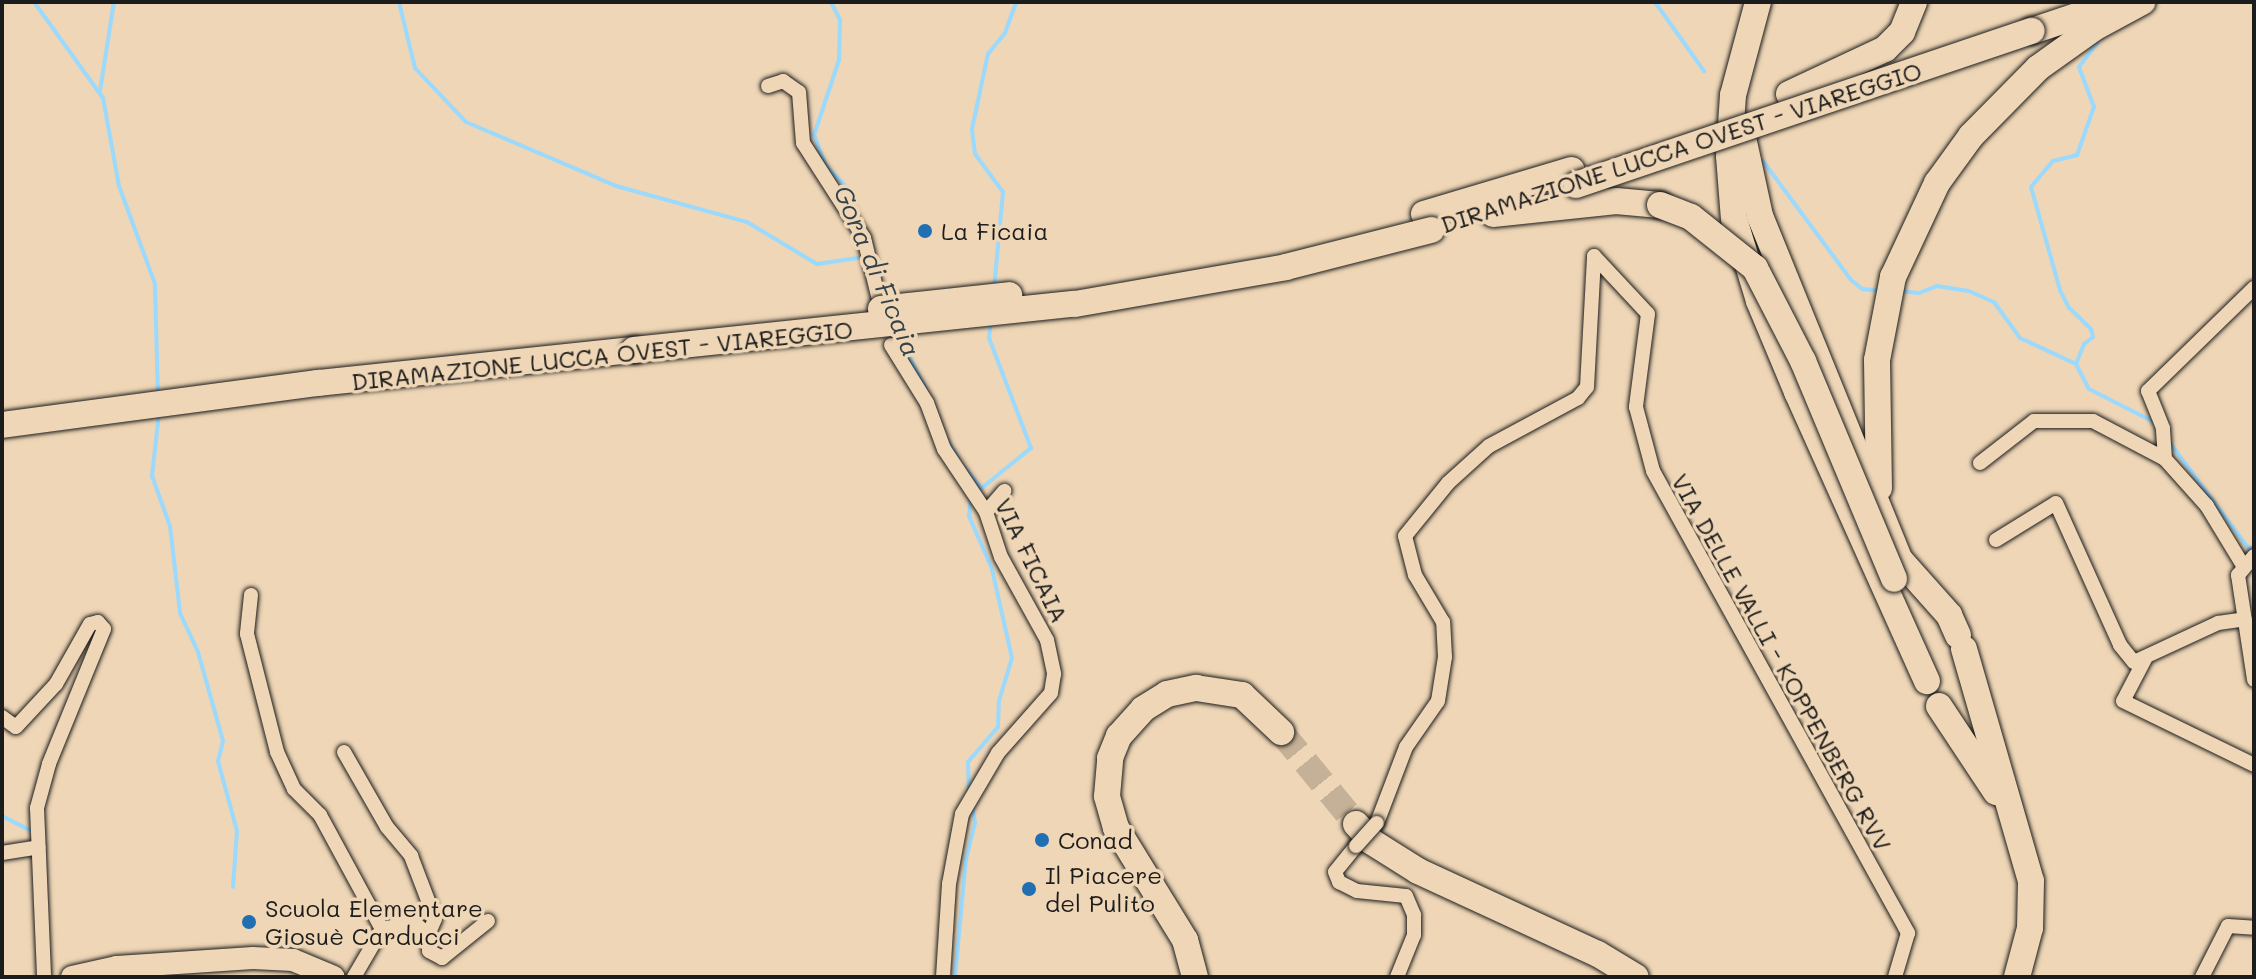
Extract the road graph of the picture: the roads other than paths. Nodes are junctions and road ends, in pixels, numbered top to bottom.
1 (1758, 2) edge
2 (1914, 2) edge
3 (2066, 2) edge
4 (2118, 2) edge
5 (2142, 2) edge
6 (2029, 23) junction
7 (1741, 67) junction
8 (768, 86) dead end
9 (1789, 94) junction
10 (1574, 177) junction
11 (1493, 214) junction
12 (1427, 222) junction
13 (2254, 288) edge
14 (878, 296) dead end
15 (891, 345) dead end
16 (318, 374) junction
17 (2, 408) edge
18 (2, 425) edge
19 (2165, 459) junction
20 (1980, 463) dead end
21 (1870, 473) junction
22 (1004, 491) dead end
23 (978, 500) junction
24 (1996, 540) dead end
25 (2249, 562) edge
26 (251, 595) dead end
27 (1897, 609) junction
28 (2245, 619) junction
29 (2145, 659) junction
30 (2254, 680) edge
31 (1927, 681) dead end
32 (1939, 706) dead end
33 (2, 717) edge
34 (1281, 732) tunnel mouth
35 (344, 752) dead end
36 (2254, 765) edge
37 (2012, 815) junction
38 (1363, 831) junction
39 (39, 847) junction
40 (2, 853) edge
41 (488, 921) dead end
42 (1175, 925) junction
43 (2254, 928) edge
44 (382, 929) junction
45 (428, 935) junction
46 (44, 977) edge
47 (72, 977) edge
48 (334, 977) edge
49 (354, 977) edge
50 (943, 977) edge
51 (1182, 977) edge
52 (1195, 977) edge
53 (1397, 977) edge
54 (1636, 977) edge
55 (1895, 977) edge
56 (2017, 977) edge
57 (2202, 977) edge

1 - 7 highway
2 - 9 highway
3 - 6 highway, DIRAMAZIONE LUCCA OVEST - VIAREGGIO
4 - 6 highway, DIRAMAZIONE LUCCA OVEST - VIAREGGIO
5 - 21 highway
6 - 9 highway, DIRAMAZIONE LUCCA OVEST - VIAREGGIO
6 - 10 highway, DIRAMAZIONE LUCCA OVEST - VIAREGGIO, bridge
7 - 21 highway
7 - 27 highway
8 - 14 street
9 - 10 highway, DIRAMAZIONE LUCCA OVEST - VIAREGGIO
10 - 11 highway, DIRAMAZIONE LUCCA OVEST - VIAREGGIO
10 - 12 highway, DIRAMAZIONE LUCCA OVEST - VIAREGGIO
11 - 12 highway, DIRAMAZIONE LUCCA OVEST - VIAREGGIO
11 - 27 highway, bridge
12 - 16 highway, DIRAMAZIONE LUCCA OVEST - VIAREGGIO, bridge
13 - 19 street
15 - 23 street, VIA FICAIA
16 - 17 highway, DIRAMAZIONE LUCCA OVEST - VIAREGGIO
16 - 18 highway, DIRAMAZIONE LUCCA OVEST - VIAREGGIO
19 - 20 street
19 - 25 street
21 - 37 highway
22 - 23 street
23 - 50 street, VIA FICAIA
24 - 29 street
25 - 28 street
26 - 44 street
27 - 31 highway
28 - 29 street
28 - 30 street
29 - 36 street
32 - 37 highway
33 - 39 street
34 - 42 highway
35 - 45 street
37 - 56 highway
38 - 53 street
38 - 54 highway
38 - 55 street, VIA DELLE VALLI - KOPPENBERG RVV
39 - 40 street
39 - 46 street
41 - 45 street
42 - 51 highway
42 - 52 highway
43 - 57 street
44 - 45 street
44 - 49 street
47 - 48 main road

